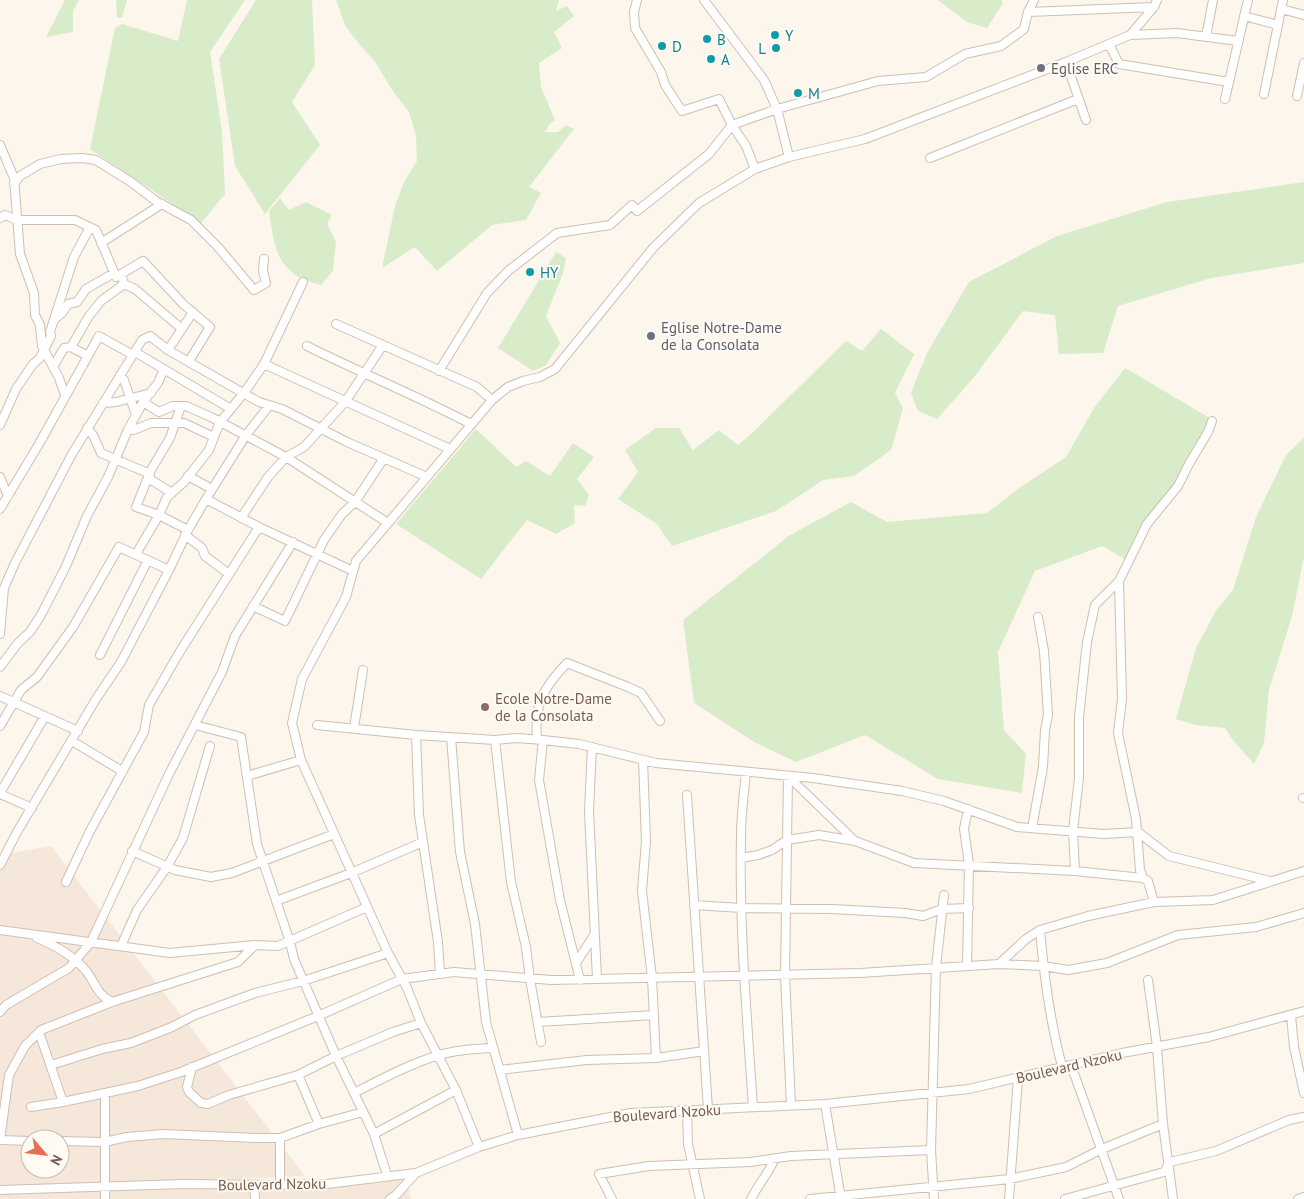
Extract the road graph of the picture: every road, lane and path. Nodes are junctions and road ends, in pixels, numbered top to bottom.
1 (637, 0) edge
2 (704, 0) edge
3 (1034, 0) edge
4 (1213, 0) edge
5 (1248, 0) edge
6 (1283, 0) edge
7 (1155, 3) edge
8 (1281, 9) junction
9 (1028, 12) junction
10 (1304, 15) edge
11 (1244, 16) junction
12 (1278, 25) junction
13 (1130, 35) junction
14 (1206, 37) junction
15 (1238, 41) junction
16 (1108, 44) junction
17 (1066, 62) junction
18 (1304, 63) edge
19 (1229, 82) junction
20 (1264, 94) dead end
21 (1296, 96) dead end
22 (1078, 99) junction
23 (1225, 99) dead end
24 (777, 109) junction
25 (1086, 120) dead end
26 (732, 125) junction
27 (0, 145) edge
28 (789, 157) junction
29 (930, 158) dead end
30 (755, 169) junction
31 (14, 184) junction
32 (162, 204) junction
33 (0, 218) edge
34 (17, 220) junction
35 (90, 227) junction
36 (101, 243) junction
37 (264, 259) dead end
38 (117, 274) junction
39 (303, 282) dead end
40 (124, 284) junction
41 (193, 312) junction
42 (55, 318) junction
43 (336, 324) dead end
44 (182, 330) junction
45 (383, 345) junction
46 (307, 346) dead end
47 (70, 347) junction
48 (44, 349) junction
49 (168, 350) junction
50 (134, 354) junction
51 (88, 356) junction
52 (189, 362) junction
53 (264, 364) junction
54 (53, 367) junction
55 (164, 369) junction
56 (439, 371) junction
57 (364, 374) junction
58 (120, 375) junction
59 (151, 393) junction
60 (244, 393) junction
61 (65, 395) junction
62 (131, 397) junction
63 (492, 400) junction
64 (144, 402) junction
65 (345, 402) junction
66 (103, 403) junction
67 (181, 406) junction
68 (269, 406) junction
69 (231, 409) junction
70 (136, 415) junction
71 (1212, 421) dead end
72 (220, 422) junction
73 (177, 423) junction
74 (471, 424) junction
75 (0, 425) edge
76 (88, 428) junction
77 (128, 429) junction
78 (320, 429) junction
79 (246, 435) junction
80 (214, 437) junction
81 (450, 449) junction
82 (286, 457) junction
83 (384, 458) junction
84 (115, 460) junction
85 (149, 476) junction
86 (188, 476) junction
87 (0, 477) edge
88 (427, 477) junction
89 (212, 489) junction
90 (172, 493) junction
91 (8, 496) junction
92 (206, 499) junction
93 (355, 502) junction
94 (0, 509) edge
95 (159, 515) junction
96 (241, 518) junction
97 (388, 523) junction
98 (259, 528) junction
99 (187, 533) junction
100 (292, 542) junction
101 (136, 554) junction
102 (317, 556) junction
103 (148, 560) junction
104 (169, 570) junction
105 (353, 571) junction
106 (229, 574) junction
107 (1119, 581) junction
108 (253, 606) junction
109 (1038, 617) dead end
110 (0, 634) edge
111 (100, 655) dead end
112 (0, 667) edge
113 (363, 670) dead end
114 (0, 696) edge
115 (13, 702) junction
116 (6, 716) junction
117 (45, 716) junction
118 (660, 720) dead end
119 (195, 724) junction
120 (316, 725) dead end
121 (0, 726) edge
122 (354, 728) junction
123 (78, 731) junction
124 (416, 735) junction
125 (451, 737) junction
126 (495, 740) junction
127 (540, 740) junction
128 (72, 741) junction
129 (210, 746) dead end
130 (592, 747) junction
131 (301, 760) junction
132 (643, 760) junction
133 (122, 771) junction
134 (746, 772) junction
135 (247, 776) junction
136 (788, 776) junction
137 (0, 794) edge
138 (687, 795) dead end
139 (32, 808) junction
140 (968, 809) junction
141 (1032, 828) junction
142 (1073, 831) junction
143 (1138, 832) junction
144 (334, 834) junction
145 (787, 840) junction
146 (855, 841) junction
147 (423, 842) junction
148 (132, 851) junction
149 (741, 858) junction
150 (263, 861) junction
151 (969, 864) junction
152 (0, 865) edge
153 (167, 867) junction
154 (1075, 871) junction
155 (1304, 871) edge
156 (351, 873) junction
157 (1143, 878) junction
158 (66, 882) dead end
159 (1270, 882) junction
160 (944, 895) dead end
161 (276, 901) junction
162 (1154, 902) junction
163 (694, 905) junction
164 (367, 908) junction
165 (742, 908) junction
166 (786, 908) junction
167 (969, 908) junction
168 (942, 909) junction
169 (1304, 913) edge
170 (0, 930) edge
171 (1040, 930) junction
172 (28, 934) junction
173 (595, 934) junction
174 (91, 942) junction
175 (290, 942) junction
176 (256, 945) junction
177 (121, 946) junction
178 (388, 952) junction
179 (75, 961) junction
180 (576, 963) junction
181 (999, 964) junction
182 (966, 966) junction
183 (1043, 966) junction
184 (936, 968) junction
185 (440, 974) junction
186 (482, 975) junction
187 (785, 975) junction
188 (744, 976) junction
189 (699, 977) junction
190 (652, 978) junction
191 (402, 979) junction
192 (530, 979) junction
193 (596, 979) junction
194 (580, 980) junction
195 (1148, 980) dead end
196 (302, 981) junction
197 (112, 1002) junction
198 (0, 1012) edge
199 (1304, 1012) edge
200 (654, 1015) junction
201 (318, 1016) junction
202 (1290, 1016) junction
203 (538, 1022) junction
204 (421, 1023) junction
205 (39, 1032) junction
206 (541, 1042) dead end
207 (1157, 1047) junction
208 (494, 1048) junction
209 (704, 1051) junction
210 (336, 1056) junction
211 (437, 1056) junction
212 (656, 1058) junction
213 (51, 1065) junction
214 (1071, 1065) junction
215 (1062, 1066) junction
216 (192, 1067) junction
217 (500, 1070) junction
218 (298, 1075) junction
219 (1018, 1078) junction
220 (456, 1090) junction
221 (105, 1093) junction
222 (354, 1093) junction
223 (934, 1093) junction
224 (1304, 1093) edge
225 (63, 1102) junction
226 (825, 1104) junction
227 (791, 1105) junction
228 (31, 1107) dead end
229 (753, 1107) junction
230 (708, 1109) junction
231 (687, 1110) junction
232 (363, 1112) junction
233 (1304, 1117) edge
234 (319, 1124) junction
235 (1163, 1124) junction
236 (374, 1134) junction
237 (518, 1135) junction
238 (280, 1138) junction
239 (0, 1140) edge
240 (20, 1141) edge
241 (70, 1141) edge
242 (104, 1142) junction
243 (479, 1147) junction
244 (931, 1150) junction
245 (1102, 1150) junction
246 (834, 1154) junction
247 (774, 1160) junction
248 (692, 1164) junction
249 (1168, 1164) junction
250 (416, 1173) junction
251 (387, 1176) junction
252 (1010, 1179) junction
253 (254, 1185) junction
254 (280, 1186) junction
255 (1114, 1186) junction
256 (105, 1187) junction
257 (932, 1188) junction
258 (0, 1190) edge
259 (12, 1190) junction
260 (1304, 1197) edge
261 (841, 1198) edge
262 (12, 1199) edge
263 (105, 1199) edge
264 (255, 1199) edge
265 (390, 1199) edge
266 (612, 1199) edge
267 (700, 1199) edge
268 (750, 1199) edge
269 (810, 1199) edge
270 (934, 1199) edge
271 (1009, 1199) edge
272 (1065, 1199) edge
273 (1119, 1199) edge
274 (1172, 1199) edge
275 (1298, 1199) edge

1 - 26 street
2 - 24 street
3 - 9 street
4 - 14 street
5 - 11 street
6 - 8 street
7 - 9 street
7 - 13 street
8 - 10 street
8 - 12 street
9 - 24 street
11 - 12 street
11 - 15 street
12 - 20 street
13 - 14 street
13 - 16 street
14 - 15 street
15 - 19 street
16 - 17 street
16 - 19 street
17 - 22 street
17 - 28 street
18 - 21 street
19 - 23 street
22 - 25 street
22 - 29 street
24 - 26 street
24 - 28 street
26 - 30 street
26 - 56 street
27 - 31 street
28 - 30 street
30 - 63 street
31 - 32 street
31 - 34 street
32 - 36 street
32 - 37 street
33 - 34 street
34 - 35 street
34 - 48 street
35 - 36 street
35 - 42 street
36 - 38 street
38 - 40 street
38 - 41 street
38 - 42 street
39 - 53 street
40 - 44 street
40 - 47 street
41 - 44 street
41 - 52 street
42 - 48 street
43 - 45 street
44 - 49 street
45 - 56 street
45 - 57 street
46 - 57 street
47 - 51 street
47 - 54 street
48 - 54 street
48 - 75 street
49 - 50 street
49 - 52 street
50 - 51 street
50 - 55 street
50 - 58 street
51 - 61 street
52 - 60 street
53 - 60 street
53 - 65 street
54 - 61 street
55 - 59 street
55 - 69 street
56 - 63 street
57 - 65 street
57 - 74 street
58 - 62 street
58 - 66 street
59 - 62 street
59 - 64 street
60 - 68 street
60 - 69 street
61 - 91 street
62 - 66 street
62 - 70 street
63 - 74 street
64 - 67 street
64 - 70 street
65 - 78 street
65 - 81 street
66 - 76 street
67 - 72 street
67 - 73 street
68 - 78 street
68 - 79 street
69 - 72 street
70 - 77 street
71 - 107 street
72 - 79 street
72 - 80 street
73 - 77 street
73 - 80 street
73 - 85 street
74 - 81 street
76 - 84 street
76 - 110 street
77 - 84 street
78 - 82 street
78 - 83 street
79 - 82 street
79 - 89 street
80 - 86 street
81 - 88 street
82 - 93 street
82 - 96 street
83 - 88 street
83 - 93 street
84 - 85 street
84 - 112 street
85 - 90 street
85 - 95 street
86 - 89 street
86 - 90 street
87 - 91 street
88 - 97 street
89 - 92 street
90 - 95 street
91 - 94 street
92 - 96 street
92 - 99 street
93 - 97 street
93 - 102 street
95 - 99 street
95 - 101 street
96 - 98 street
97 - 105 street
98 - 100 street
98 - 106 street
99 - 104 street
99 - 106 street
100 - 102 street
100 - 108 street
101 - 103 street
101 - 115 street
102 - 105 street
102 - 108 street
103 - 104 street
103 - 111 street
104 - 123 street
105 - 131 street
106 - 133 street
107 - 142 street
107 - 143 street
108 - 119 street
109 - 141 street
113 - 122 street
114 - 115 street
114 - 116 street
115 - 116 street
115 - 117 street
116 - 121 street
117 - 123 street
117 - 137 street
118 - 127 street
119 - 135 street
119 - 148 street
120 - 122 street
122 - 124 street
123 - 128 street
124 - 125 street
124 - 147 street
125 - 126 street
125 - 186 street
126 - 127 street
126 - 192 street
127 - 130 street
127 - 180 street
128 - 133 street
128 - 139 street
129 - 153 street
130 - 132 street
130 - 173 street
131 - 135 street
131 - 144 street
132 - 134 street
132 - 190 street
133 - 158 street
134 - 136 street
134 - 149 street
135 - 150 street
136 - 140 street
136 - 145 street
136 - 146 street
137 - 139 street
138 - 163 street
139 - 152 street
140 - 141 street
140 - 151 street
141 - 142 street
142 - 143 street
142 - 154 street
143 - 157 street
143 - 159 street
144 - 150 street
144 - 156 street
145 - 146 street
145 - 149 street
145 - 166 street
146 - 151 street
147 - 156 street
147 - 185 street
148 - 153 street
148 - 174 street
149 - 165 street
150 - 153 street
150 - 161 street
151 - 154 street
151 - 167 street
153 - 177 street
154 - 157 street
155 - 159 street
156 - 161 street
156 - 164 street
157 - 162 street
159 - 162 street
160 - 168 street
161 - 175 street
162 - 171 street
163 - 165 street
163 - 189 street
164 - 175 street
164 - 178 street
165 - 166 street
165 - 188 street
166 - 168 street
166 - 187 street
167 - 168 street
167 - 182 street
168 - 184 street
169 - 183 street
170 - 172 street
171 - 181 street
171 - 183 street
172 - 174 street
172 - 179 street
173 - 180 street
173 - 193 street
174 - 177 street
174 - 179 street
175 - 176 street
175 - 196 street
176 - 177 street
176 - 197 street
178 - 191 street
178 - 196 street
179 - 197 street
179 - 198 street
180 - 194 street
181 - 182 street
181 - 183 street
182 - 184 street
183 - 215 street
184 - 187 street
184 - 223 street
185 - 186 street
185 - 191 street
186 - 192 street
186 - 208 street
187 - 188 street
187 - 227 street
188 - 189 street
188 - 229 street
189 - 190 street
189 - 209 street
190 - 193 street
190 - 200 street
191 - 201 street
191 - 204 street
192 - 194 street
192 - 203 street
193 - 194 street
195 - 207 street
196 - 201 street
196 - 213 street
197 - 205 street
199 - 202 street, Boulevard Nzoku
200 - 203 street
200 - 212 street
201 - 210 street
201 - 216 street
202 - 207 street, Boulevard Nzoku
202 - 224 street
203 - 206 street
204 - 210 street
204 - 211 street
205 - 213 street
205 - 239 street
207 - 214 street, Boulevard Nzoku
207 - 235 street
208 - 211 street
208 - 217 street
209 - 212 street
209 - 230 street
210 - 218 street
210 - 222 street
211 - 220 street
211 - 222 street
212 - 217 street
213 - 225 street
214 - 215 street, Boulevard Nzoku
214 - 245 street
215 - 219 street, Boulevard Nzoku
216 - 218 street
216 - 221 street
217 - 237 street
218 - 234 street
219 - 223 street, Boulevard Nzoku
219 - 252 street
220 - 236 street
220 - 243 street
221 - 225 street
221 - 242 street
222 - 232 street
223 - 226 street, Boulevard Nzoku
223 - 244 street
225 - 228 street
226 - 227 street, Boulevard Nzoku
226 - 246 street
227 - 229 street, Boulevard Nzoku
229 - 230 street, Boulevard Nzoku
230 - 231 street, Boulevard Nzoku
231 - 237 street, Boulevard Nzoku
231 - 248 street
232 - 234 street
232 - 236 street
233 - 249 street
234 - 238 street
235 - 245 street
235 - 249 street
236 - 251 street
237 - 243 street, Boulevard Nzoku
238 - 242 street
238 - 254 street
239 - 240 street
241 - 242 street
242 - 256 street
243 - 250 street, Boulevard Nzoku
244 - 246 street
244 - 257 street
245 - 252 street
245 - 255 street
246 - 247 street
246 - 261 street
247 - 248 street
247 - 268 street
248 - 266 street
248 - 267 street
249 - 255 street
249 - 274 street
250 - 251 street, Boulevard Nzoku
250 - 265 street
251 - 254 street, Boulevard Nzoku
252 - 257 street
252 - 271 street
253 - 254 street, Boulevard Nzoku
253 - 256 street, Boulevard Nzoku
253 - 264 street
255 - 272 street
255 - 273 street
256 - 259 street, Boulevard Nzoku
256 - 263 street
257 - 261 street
257 - 270 street
258 - 259 street, Boulevard Nzoku
259 - 262 street
260 - 275 street
261 - 269 street

